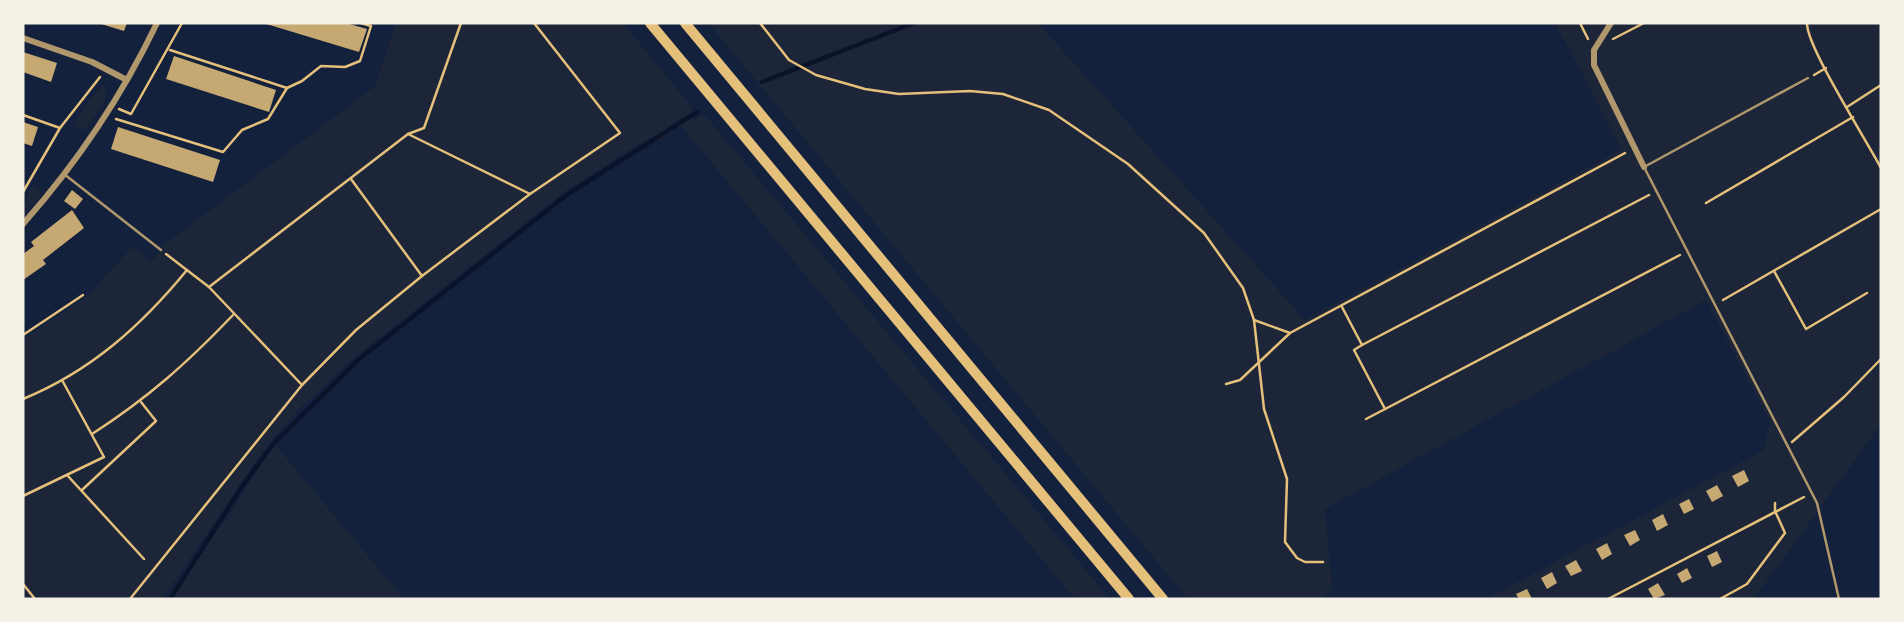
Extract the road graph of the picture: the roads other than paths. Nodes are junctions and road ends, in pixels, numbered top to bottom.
1 (157, 23) edge
2 (650, 23) edge
3 (685, 23) edge
4 (1611, 23) edge
5 (23, 38) edge
6 (1808, 78) road end
7 (127, 80) junction
8 (1644, 167) junction
9 (64, 174) junction
10 (23, 224) edge
11 (161, 250) road end
12 (1129, 599) edge
13 (1163, 599) edge
14 (1839, 599) edge

1 - 7 street
2 - 12 highway
3 - 13 highway
4 - 8 street
5 - 7 street
6 - 8 lane
7 - 9 street
8 - 14 lane
9 - 10 street
9 - 11 lane

